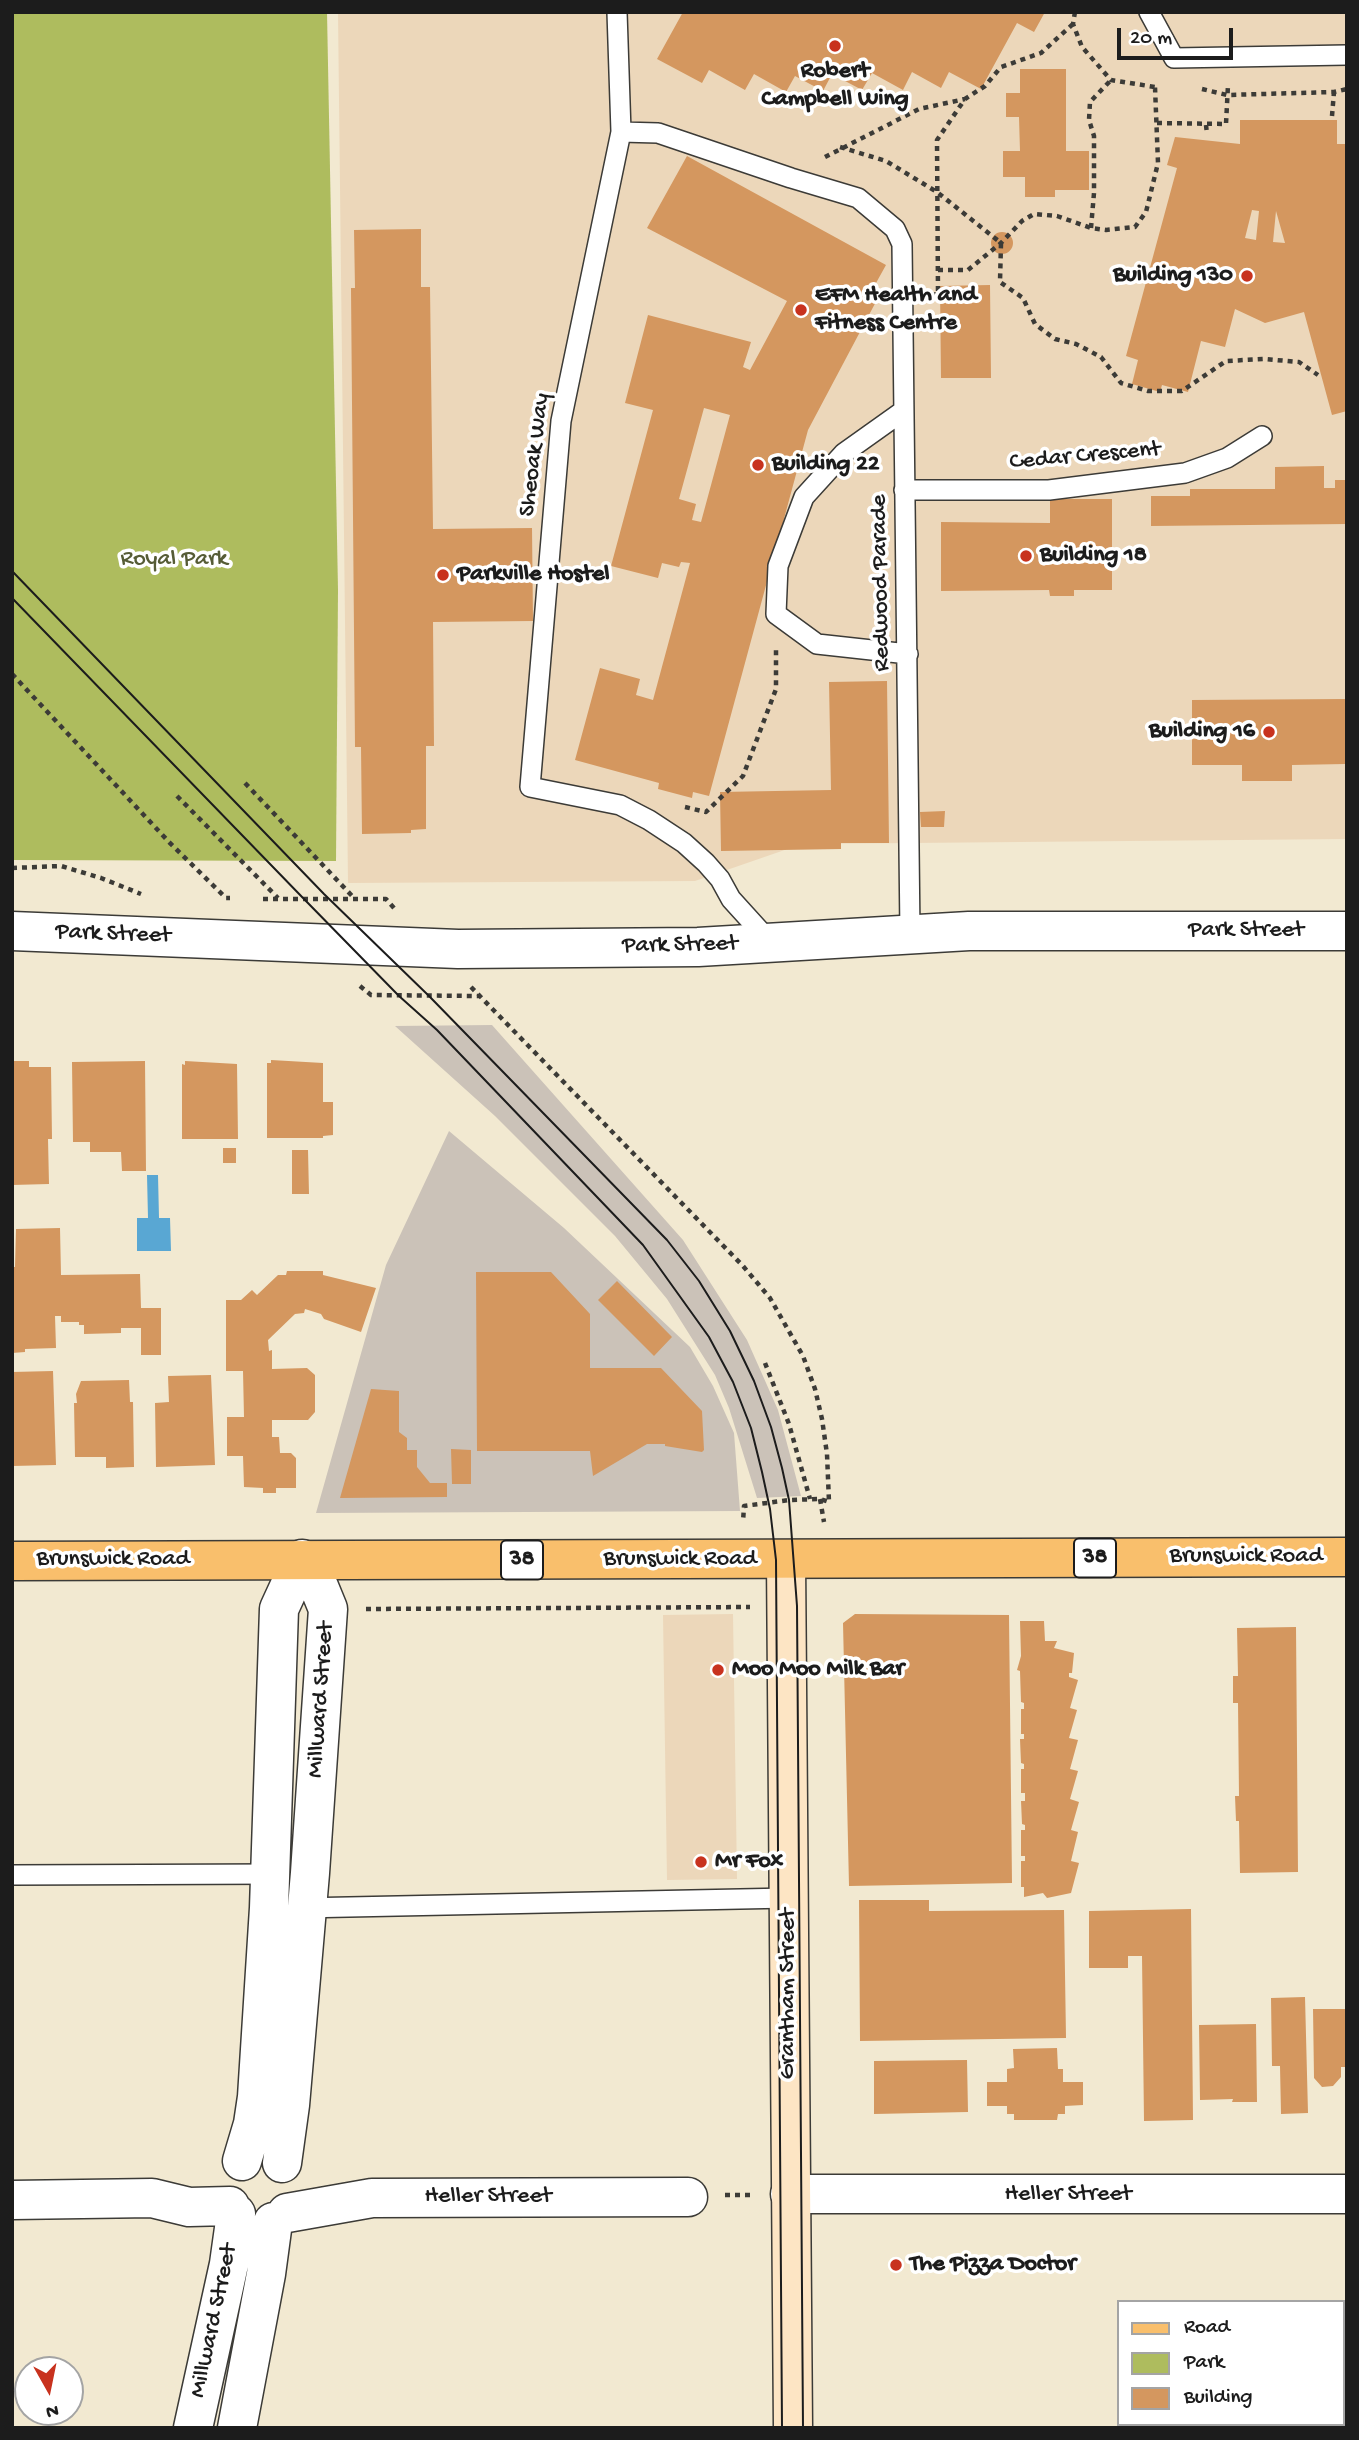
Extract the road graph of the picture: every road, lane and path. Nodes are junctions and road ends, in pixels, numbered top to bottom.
1 (617, 12) edge
2 (1075, 12) edge
3 (1149, 12) edge
4 (1073, 24) junction
5 (1347, 55) edge
6 (1111, 80) junction
7 (1168, 85) dead end
8 (1155, 87) junction
9 (1192, 87) dead end
10 (1347, 89) edge
11 (1334, 92) junction
12 (1227, 95) junction
13 (965, 99) junction
14 (1332, 116) dead end
15 (1157, 123) junction
16 (1206, 125) junction
17 (621, 132) junction
18 (1207, 135) dead end
19 (840, 147) junction
20 (791, 178) junction
21 (937, 192) junction
22 (1091, 228) junction
23 (1001, 243) junction
24 (938, 270) junction
25 (902, 297) junction
26 (1318, 375) dead end
27 (903, 411) junction
28 (1262, 436) dead end
29 (904, 490) junction
30 (776, 614) junction
31 (908, 654) junction
32 (12, 674) edge
33 (245, 783) dead end
34 (177, 796) dead end
35 (681, 807) dead end
36 (12, 868) edge
37 (149, 895) dead end
38 (226, 898) junction
39 (238, 898) dead end
40 (215, 899) dead end
41 (250, 899) dead end
42 (262, 899) dead end
43 (279, 899) dead end
44 (355, 899) dead end
45 (1347, 931) edge
46 (12, 932) edge
47 (910, 933) junction
48 (770, 943) junction
49 (479, 996) dead end
50 (765, 1363) dead end
51 (810, 1499) junction
52 (744, 1506) dead end
53 (1347, 1557) edge
54 (302, 1559) junction
55 (786, 1559) junction
56 (12, 1561) edge
57 (743, 1607) dead end
58 (328, 1609) junction
59 (12, 1875) edge
60 (269, 1891) junction
61 (308, 1891) junction
62 (789, 1898) junction
63 (234, 2190) junction
64 (284, 2194) junction
65 (790, 2194) junction
66 (1347, 2194) edge
67 (688, 2197) joint
68 (12, 2200) edge
69 (193, 2428) edge
70 (237, 2428) edge
71 (793, 2428) edge

1 - 17 lane
2 - 4 path
3 - 5 lane
4 - 6 path
4 - 13 path
6 - 8 path
6 - 22 path
7 - 8 path
8 - 15 path
9 - 12 path
10 - 11 path
11 - 12 path
11 - 14 path
12 - 16 path
13 - 19 path
13 - 21 path
15 - 16 path
15 - 22 path
16 - 18 path
17 - 20 lane, Redwood Parade
17 - 48 lane, Sheoak Way
19 - 20 path
19 - 21 path
20 - 25 lane, Redwood Parade
21 - 23 path
21 - 24 path
22 - 23 path
23 - 24 path
23 - 26 path
24 - 25 path
25 - 27 lane, Redwood Parade
27 - 29 lane, Redwood Parade
27 - 30 lane
28 - 29 lane, Cedar Crescent
29 - 31 lane, Redwood Parade
30 - 31 lane
30 - 35 path
31 - 47 lane, Redwood Parade
32 - 38 path
33 - 44 path
34 - 43 path
36 - 37 path
38 - 39 path
38 - 40 path
41 - 42 path
45 - 47 street, Park Street
46 - 48 street, Park Street
47 - 48 street, Park Street
49 - 51 path
50 - 51 path
51 - 52 path
53 - 55 main road, Brunswick Road / 38
54 - 55 main road, Brunswick Road / 38
54 - 56 main road, Brunswick Road / 38
54 - 58 street, Millward Street
54 - 60 street, Millward Street
55 - 62 main road, Grantham Street
57 - 58 path
58 - 61 street, Millward Street
59 - 60 lane
60 - 61 lane
60 - 61 lane
60 - 63 street, Millward Street
61 - 62 lane
61 - 64 street, Millward Street
62 - 65 main road, Grantham Street
63 - 64 street
63 - 64 street
63 - 68 street
63 - 69 street, Millward Street
64 - 67 street, Heller Street
64 - 70 street, Millward Street
65 - 66 street, Heller Street
65 - 67 path
65 - 71 main road, Grantham Street

